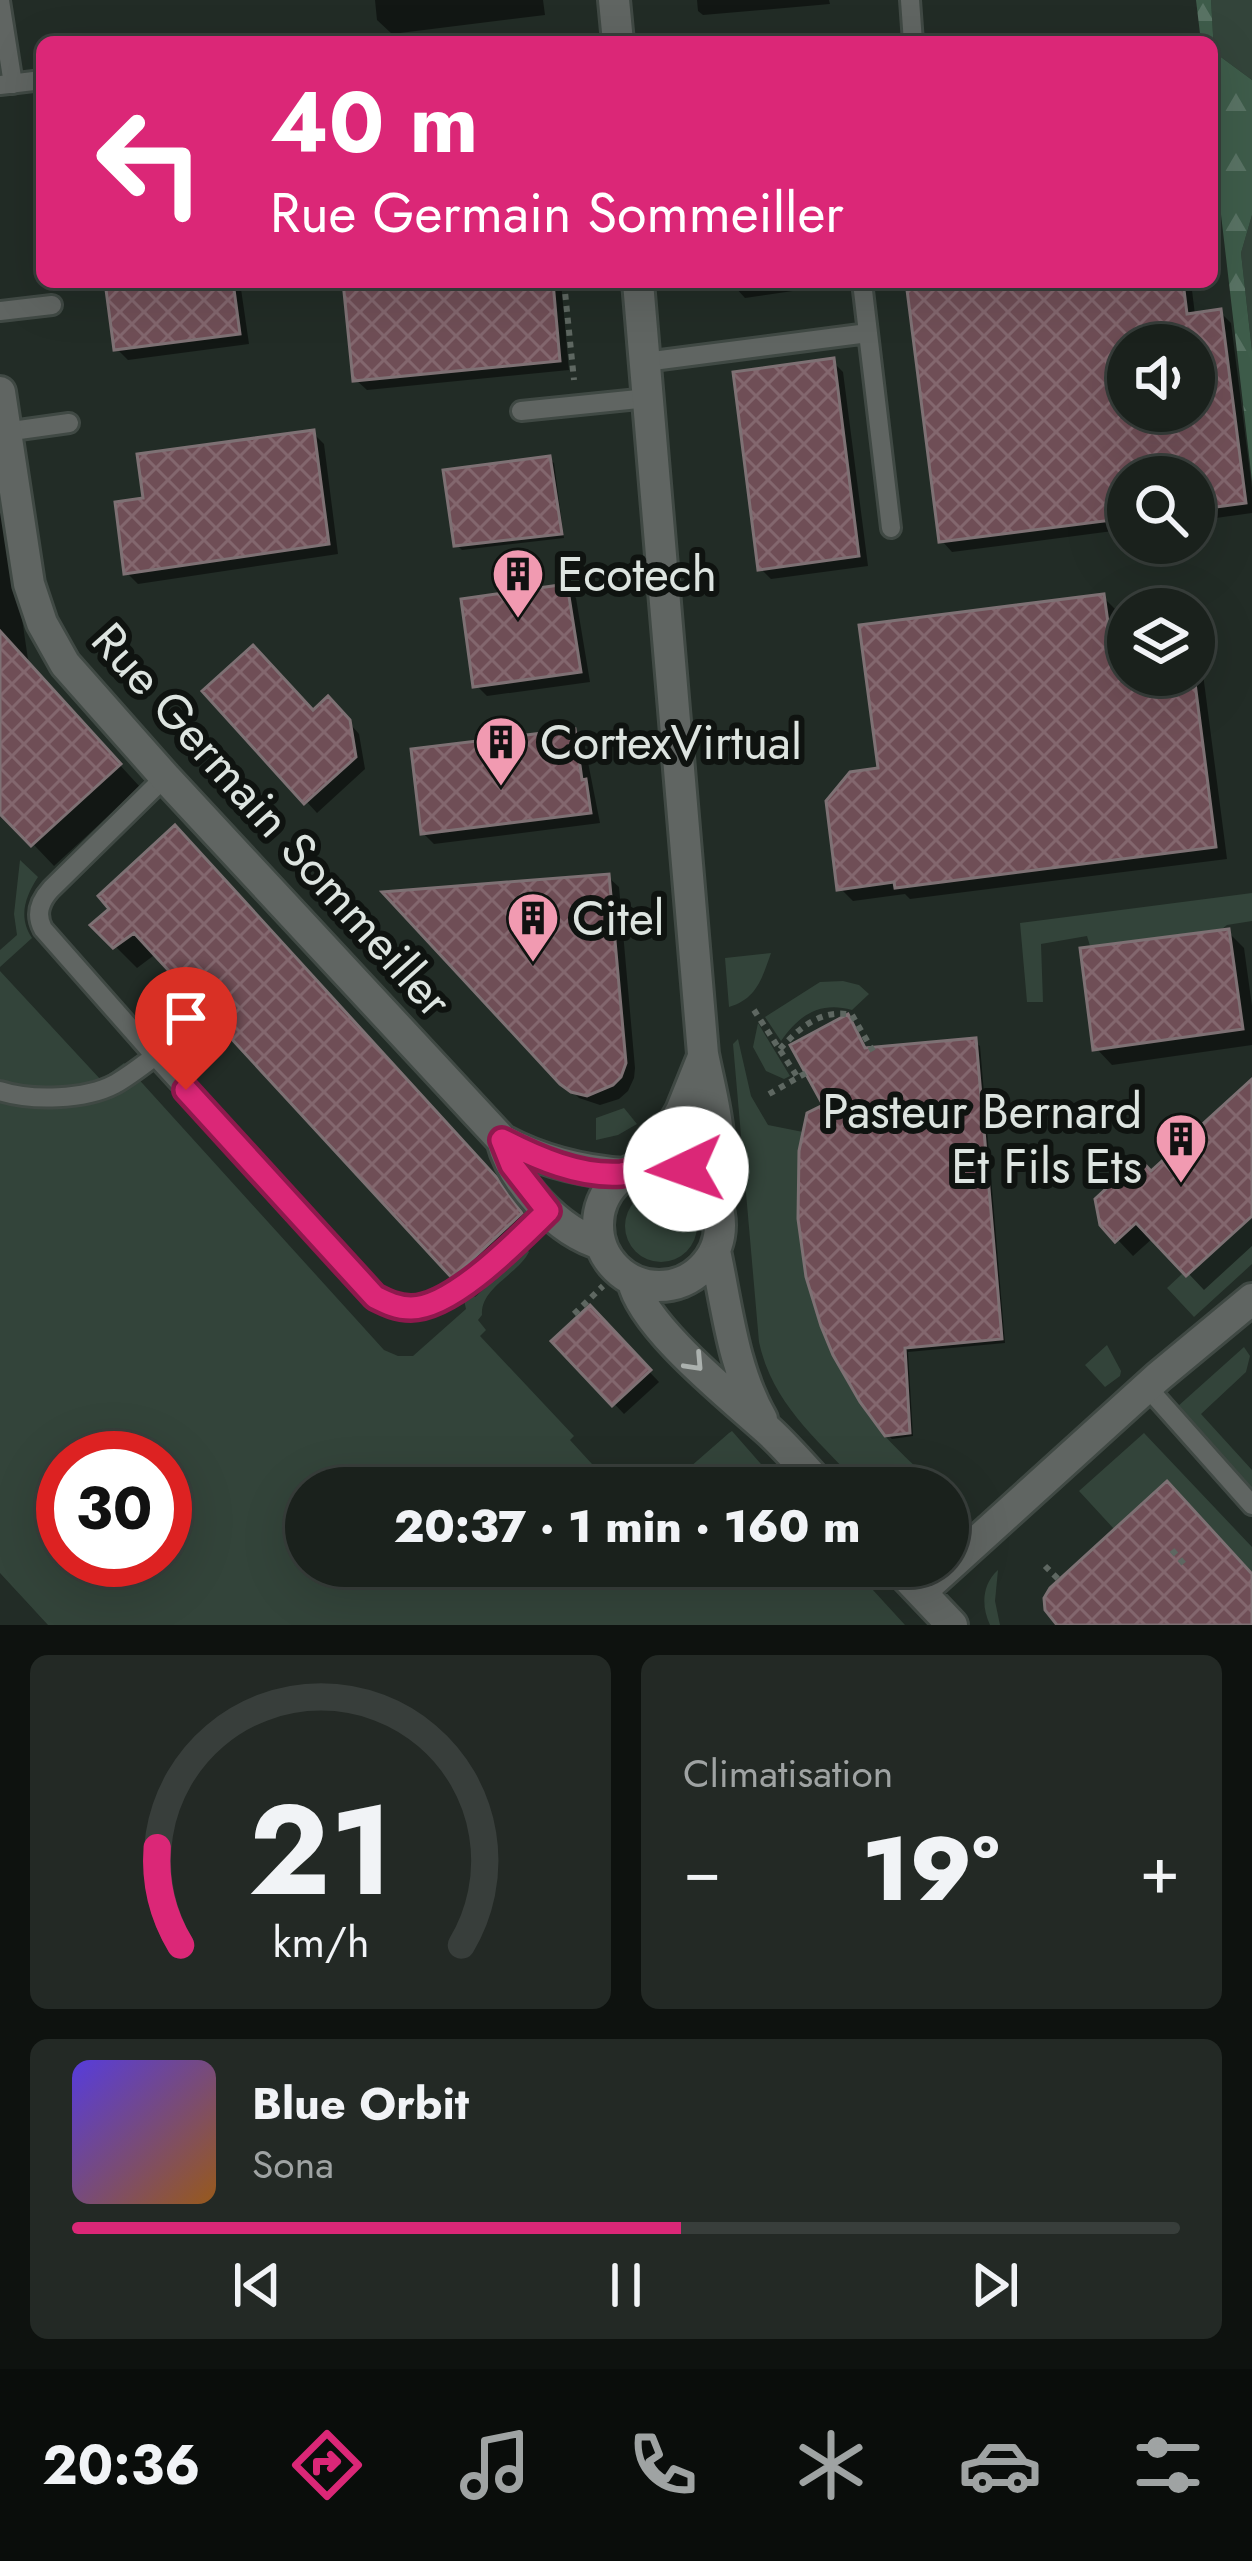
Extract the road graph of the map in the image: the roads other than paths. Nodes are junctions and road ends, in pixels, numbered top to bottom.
1 (614, 0) edge
2 (910, 0) edge
3 (0, 1) edge
4 (617, 36) edge
5 (913, 36) edge
6 (7, 85) edge
7 (639, 288) edge
8 (863, 288) edge
9 (52, 305) dead end
10 (0, 311) edge
11 (868, 333) junction
12 (645, 362) junction
13 (648, 398) junction
14 (521, 412) dead end
15 (2, 416) edge
16 (69, 423) dead end
17 (891, 529) dead end
18 (165, 777) junction
19 (704, 1054) junction
20 (154, 1056) junction
21 (0, 1091) edge
22 (502, 1140) junction
23 (638, 1169) junction
24 (712, 1194) junction
25 (537, 1221) junction
26 (601, 1244) junction
27 (538, 1249) dead end
28 (715, 1251) junction
29 (626, 1277) junction
30 (1252, 1298) edge
31 (1147, 1388) junction
32 (772, 1434) junction
33 (803, 1467) edge
34 (1252, 1504) edge
35 (916, 1587) edge
36 (921, 1592) junction
37 (952, 1625) edge

1 - 4 street
2 - 5 lane
3 - 6 lane
7 - 12 street, Rue Germain Sommeiller
8 - 11 lane
9 - 10 lane
11 - 12 lane
11 - 17 lane
12 - 13 street, Rue Germain Sommeiller
13 - 14 lane
13 - 19 street, Rue Germain Sommeiller
15 - 16 lane
15 - 18 street, Rue Germain Sommeiller
18 - 20 lane
18 - 22 street, Rue Germain Sommeiller
19 - 23 street, Rue Germain Sommeiller
19 - 24 street, Rue Germain Sommeiller
20 - 21 lane
20 - 25 lane
22 - 23 street, Rue Germain Sommeiller
22 - 25 street, Rue Germain Sommeiller
23 - 24 street, Rue Germain Sommeiller
23 - 26 street, Rue Germain Sommeiller
24 - 28 street, Rue Germain Sommeiller
25 - 26 street, Rue Germain Sommeiller
25 - 27 lane
26 - 29 street, Rue Germain Sommeiller
28 - 29 street
28 - 32 street, Rue Germain Sommeiller
29 -> 32 street, Rue Germain Sommeiller
30 - 31 street
31 - 34 lane
31 - 36 street
32 - 33 street, Rue Germain Sommeiller
35 - 36 street
36 - 37 street

